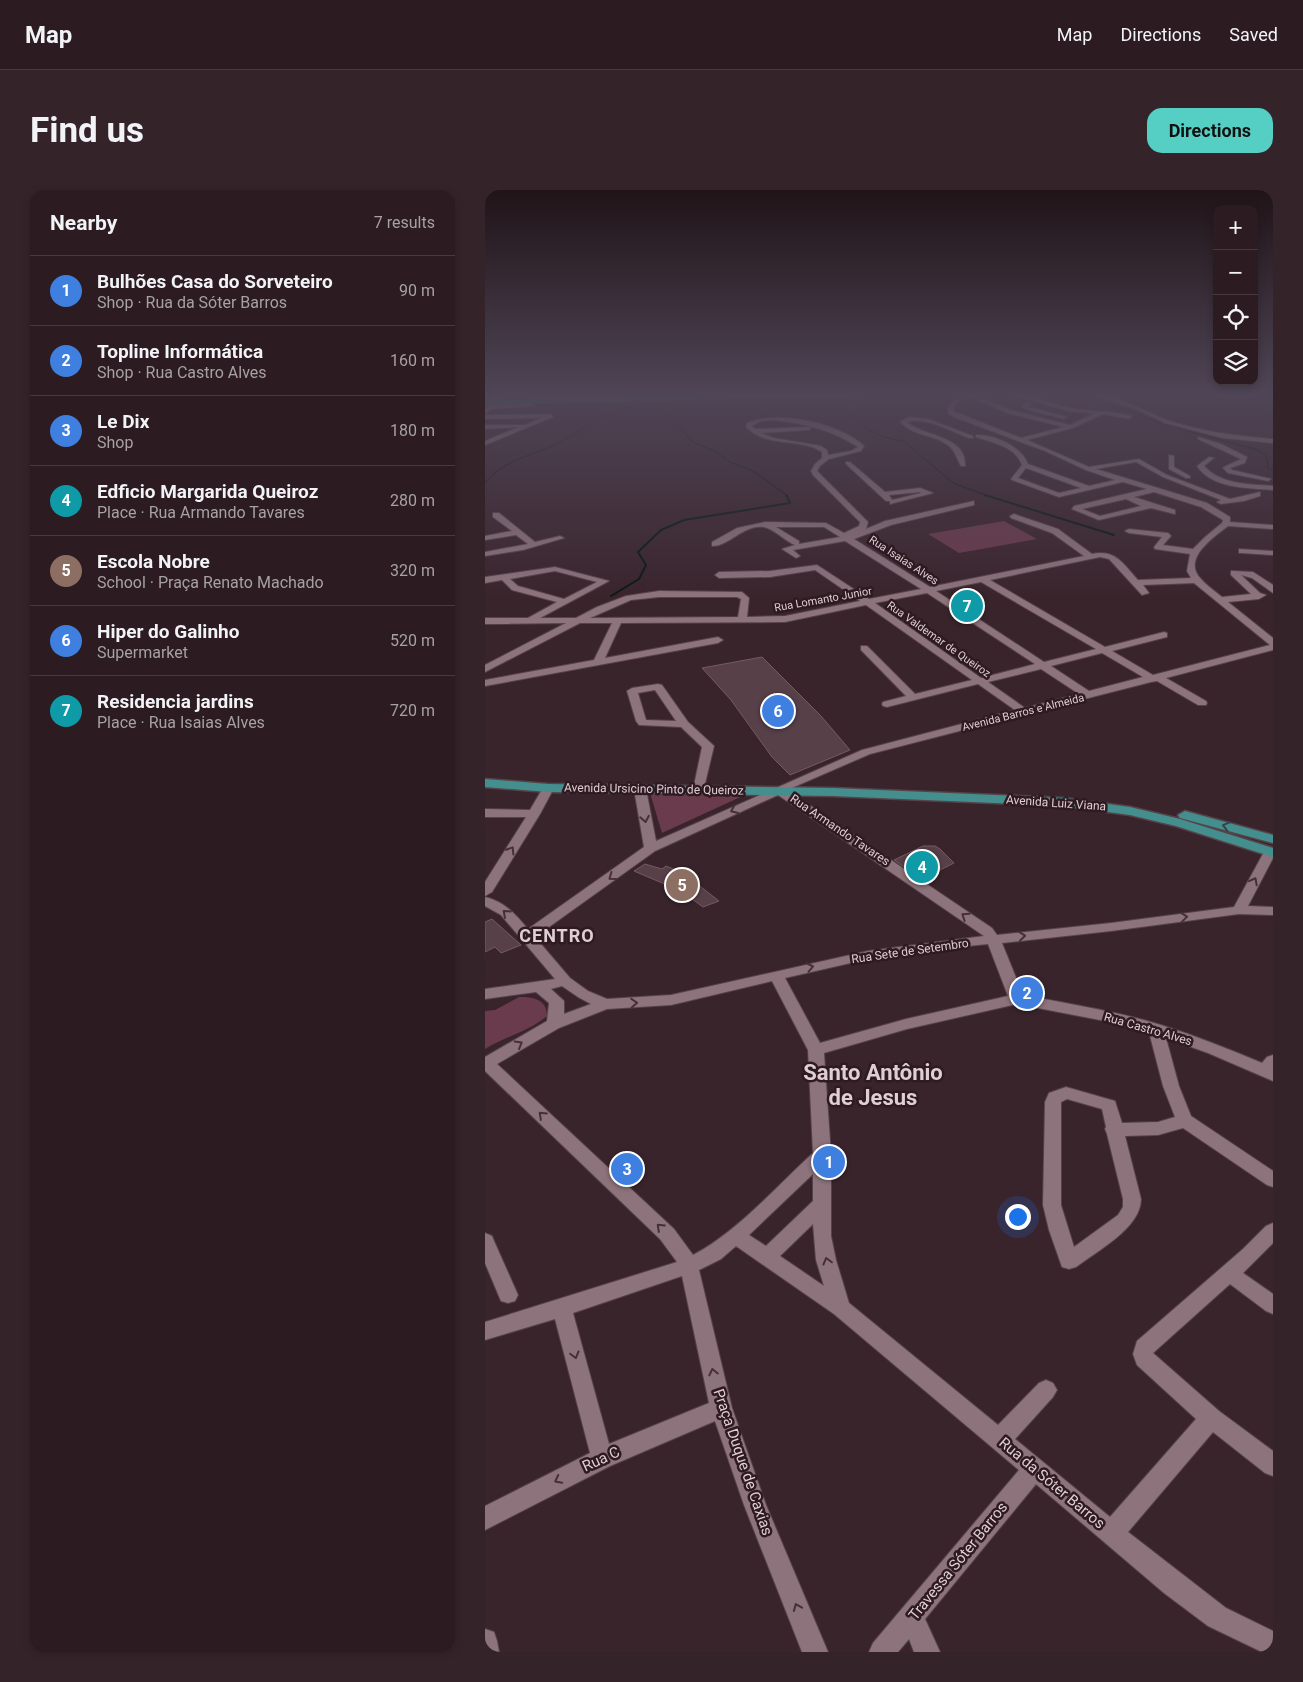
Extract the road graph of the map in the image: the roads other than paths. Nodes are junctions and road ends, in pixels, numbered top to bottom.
1 (821, 461) edge
2 (961, 461) edge
3 (1024, 461) edge
4 (1069, 461) edge
5 (1130, 461) edge
6 (1139, 461) edge
7 (1170, 461) edge
8 (1207, 461) edge
9 (1242, 461) edge
10 (849, 463) dead end
11 (963, 465) dead end
12 (1025, 465) junction
13 (1087, 469) junction
14 (1268, 479) dead end
15 (1123, 480) junction
16 (1234, 484) junction
17 (1242, 487) junction
18 (1089, 488) junction
19 (1219, 488) junction
20 (1273, 488) edge
21 (1153, 490) junction
22 (1205, 491) junction
23 (883, 494) junction
24 (1257, 494) junction
25 (1273, 494) edge
26 (1126, 496) junction
27 (1230, 501) junction
28 (971, 503) dead end
29 (1147, 504) junction
30 (1204, 505) junction
31 (902, 510) junction
32 (1172, 512) dead end
33 (1015, 516) dead end
34 (495, 517) dead end
35 (765, 524) junction
36 (1226, 524) junction
37 (1273, 527) edge
38 (1129, 531) dead end
39 (519, 532) junction
40 (847, 537) junction
41 (485, 538) edge
42 (559, 538) dead end
43 (796, 543) dead end
44 (715, 544) dead end
45 (534, 545) junction
46 (1195, 552) junction
47 (1242, 552) dead end
48 (1273, 553) edge
49 (485, 554) edge
50 (796, 556) dead end
51 (1090, 557) junction
52 (719, 575) dead end
53 (503, 576) junction
54 (983, 579) junction
55 (485, 580) edge
56 (1196, 580) junction
57 (1136, 583) junction
58 (929, 590) junction
59 (1273, 590) edge
60 (1145, 593) dead end
61 (1273, 594) edge
62 (1259, 596) junction
63 (1221, 600) junction
64 (566, 602) junction
65 (869, 603) junction
66 (742, 619) junction
67 (528, 620) junction
68 (581, 620) junction
69 (617, 620) junction
70 (485, 621) edge
71 (501, 621) junction
72 (485, 628) edge
73 (1164, 635) dead end
74 (718, 640) dead end
75 (1273, 645) edge
76 (864, 648) dead end
77 (1105, 650) junction
78 (598, 662) junction
79 (1043, 665) junction
80 (485, 669) edge
81 (1156, 679) junction
82 (979, 681) junction
83 (485, 683) edge
84 (1089, 696) junction
85 (912, 697) junction
86 (887, 704) dead end
87 (1202, 704) dead end
88 (1024, 712) junction
89 (684, 724) junction
90 (485, 783) edge
91 (530, 787) junction
92 (547, 788) junction
93 (640, 789) junction
94 (485, 790) edge
95 (699, 790) junction
96 (779, 790) junction
97 (485, 813) edge
98 (533, 814) junction
99 (651, 848) junction
100 (1272, 848) edge
101 (485, 892) edge
102 (485, 901) edge
103 (1239, 910) junction
104 (1273, 911) edge
105 (528, 936) junction
106 (993, 940) junction
107 (776, 975) junction
108 (565, 981) junction
109 (539, 987) junction
110 (485, 994) edge
111 (1017, 999) junction
112 (605, 1004) junction
113 (554, 1024) junction
114 (1156, 1029) junction
115 (816, 1050) junction
116 (486, 1063) edge
117 (1270, 1069) edge
118 (1184, 1120) junction
119 (1113, 1129) junction
120 (822, 1154) junction
121 (1273, 1180) edge
122 (821, 1206) junction
123 (1273, 1232) edge
124 (736, 1236) junction
125 (485, 1241) edge
126 (767, 1257) junction
127 (689, 1266) junction
128 (1229, 1273) junction
129 (508, 1295) dead end
130 (1273, 1305) edge
131 (562, 1308) junction
132 (841, 1308) junction
133 (485, 1331) edge
134 (1046, 1390) dead end
135 (721, 1408) junction
136 (1211, 1418) junction
137 (1000, 1440) junction
138 (601, 1458) junction
139 (1273, 1465) edge
140 (1034, 1469) junction
141 (485, 1518) edge
142 (1112, 1533) junction
143 (911, 1618) junction
144 (485, 1640) edge
145 (1273, 1644) edge
146 (487, 1652) edge
147 (815, 1652) edge
148 (882, 1652) edge
149 (927, 1652) edge

1 - 40 street
2 - 11 street
3 - 12 street
4 - 13 street
5 - 13 street
6 - 22 street
7 - 19 street
8 - 16 street
9 - 14 street
10 - 23 street
12 - 18 street
12 - 18 street
13 - 15 street
15 - 18 street
15 - 21 street
16 - 17 street
16 - 19 street
17 - 20 street
17 - 24 street
19 - 22 street
21 - 26 street
21 - 30 street
22 - 27 street
23 - 31 street
23 - 31 street
24 - 25 street
24 - 27 street
26 - 29 street
26 - 29 street
27 - 30 street
28 - 31 street
29 - 32 street
30 - 36 street
31 - 40 street
33 - 51 street
34 - 39 street
35 - 40 street, Rua Isaias Alves
35 - 43 street
35 - 44 street, Rua Isaias Alves
36 - 37 street
36 - 46 street
38 - 46 street
39 - 41 street
39 - 45 street
40 - 50 street
40 - 58 street, Rua Isaias Alves
42 - 45 street
45 - 49 street
46 - 56 street
47 - 48 street
51 - 54 street, Rua Lomanto Junior
51 - 57 street, Rua Lomanto Junior
52 - 65 street, Rua Valdemar de Queiroz
53 - 55 street
53 - 64 street
53 - 64 street
54 - 58 street, Rua Lomanto Junior
54 - 77 street
56 - 57 street
56 - 63 street
57 - 60 street
58 - 65 street, Rua Lomanto Junior
58 - 79 street, Rua Isaias Alves
59 - 62 street
61 - 62 street
62 - 63 street
63 - 75 street
64 - 67 street
65 - 66 street, Rua Lomanto Junior
65 - 82 street, Rua Valdemar de Queiroz
66 - 68 street
66 - 69 street, Rua Lomanto Junior
67 - 68 street, Rua Lomanto Junior
67 - 71 street, Rua Lomanto Junior
68 - 69 street, Rua Lomanto Junior
68 - 80 street
69 - 78 street
70 - 71 street, Rua Lomanto Junior
71 - 72 street
73 - 77 street
74 - 78 street
75 - 81 street, Avenida Barros e Almeida
76 - 85 street
77 - 79 street
77 - 81 street
78 - 83 street
79 - 82 street
79 - 84 street, Rua Isaias Alves
81 - 84 street, Avenida Barros e Almeida
81 - 87 street
82 - 85 street
82 - 88 street, Rua Valdemar de Queiroz
84 - 88 street, Avenida Barros e Almeida
85 - 86 street
88 - 96 street, Avenida Barros e Almeida
89 - 89 street
89 - 95 street
90 - 91 main road
91 - 92 main road, Avenida Ursicino Pinto de Queiroz
91 - 94 main road
92 - 93 main road, Avenida Ursicino Pinto de Queiroz
92 - 98 street
93 - 95 main road, Avenida Ursicino Pinto de Queiroz
93 -> 99 street
95 - 96 main road, Avenida Ursicino Pinto de Queiroz
96 -> 99 street, Avenida Barros e Almeida
96 - 100 main road, Avenida Luiz Viana
106 -> 96 street, Rua Armando Tavares
97 - 98 street
101 -> 98 street
99 -> 105 street, Avenida Barros e Almeida
103 -> 100 street
105 -> 102 street
103 - 104 street, Rua Sete de Setembro
106 -> 103 street, Rua Sete de Setembro
105 - 108 street
107 -> 106 street, Rua Sete de Setembro
106 - 111 street, Rua Armando Tavares
112 -> 107 street, Rua Sete de Setembro
107 - 115 street
108 - 109 street
108 - 112 street
109 - 110 street
109 - 113 street
111 - 114 street, Rua Castro Alves
111 - 115 street
112 - 113 street, Rua Sete de Setembro
116 -> 113 street, Rua Sete de Setembro
114 - 117 street, Rua Castro Alves
114 - 118 street
115 - 120 street
127 -> 116 street, Praça Duque de Caxias
118 - 119 street
118 - 121 street
119 - 119 street
120 - 122 street
120 - 124 street
122 - 126 street
132 -> 122 street
123 - 128 street
124 - 126 street, Rua da Sóter Barros
124 - 127 street
125 - 129 street
126 - 132 street, Rua da Sóter Barros
127 - 131 street
135 -> 127 street, Praça Duque de Caxias
128 - 130 street
128 - 136 street
131 - 133 street
131 -> 138 street
132 - 137 street, Rua da Sóter Barros
134 - 137 street
135 - 138 street, Rua C
147 -> 135 street, Praça Duque de Caxias
136 - 139 street
136 - 142 street
137 - 140 street, Rua da Sóter Barros
138 -> 141 street, Rua C
140 - 142 street, Rua da Sóter Barros
140 - 143 street, Travessa Sóter Barros
142 - 145 street, Rua da Sóter Barros
143 - 148 street, Travessa Sóter Barros
143 - 149 street
144 - 146 street

